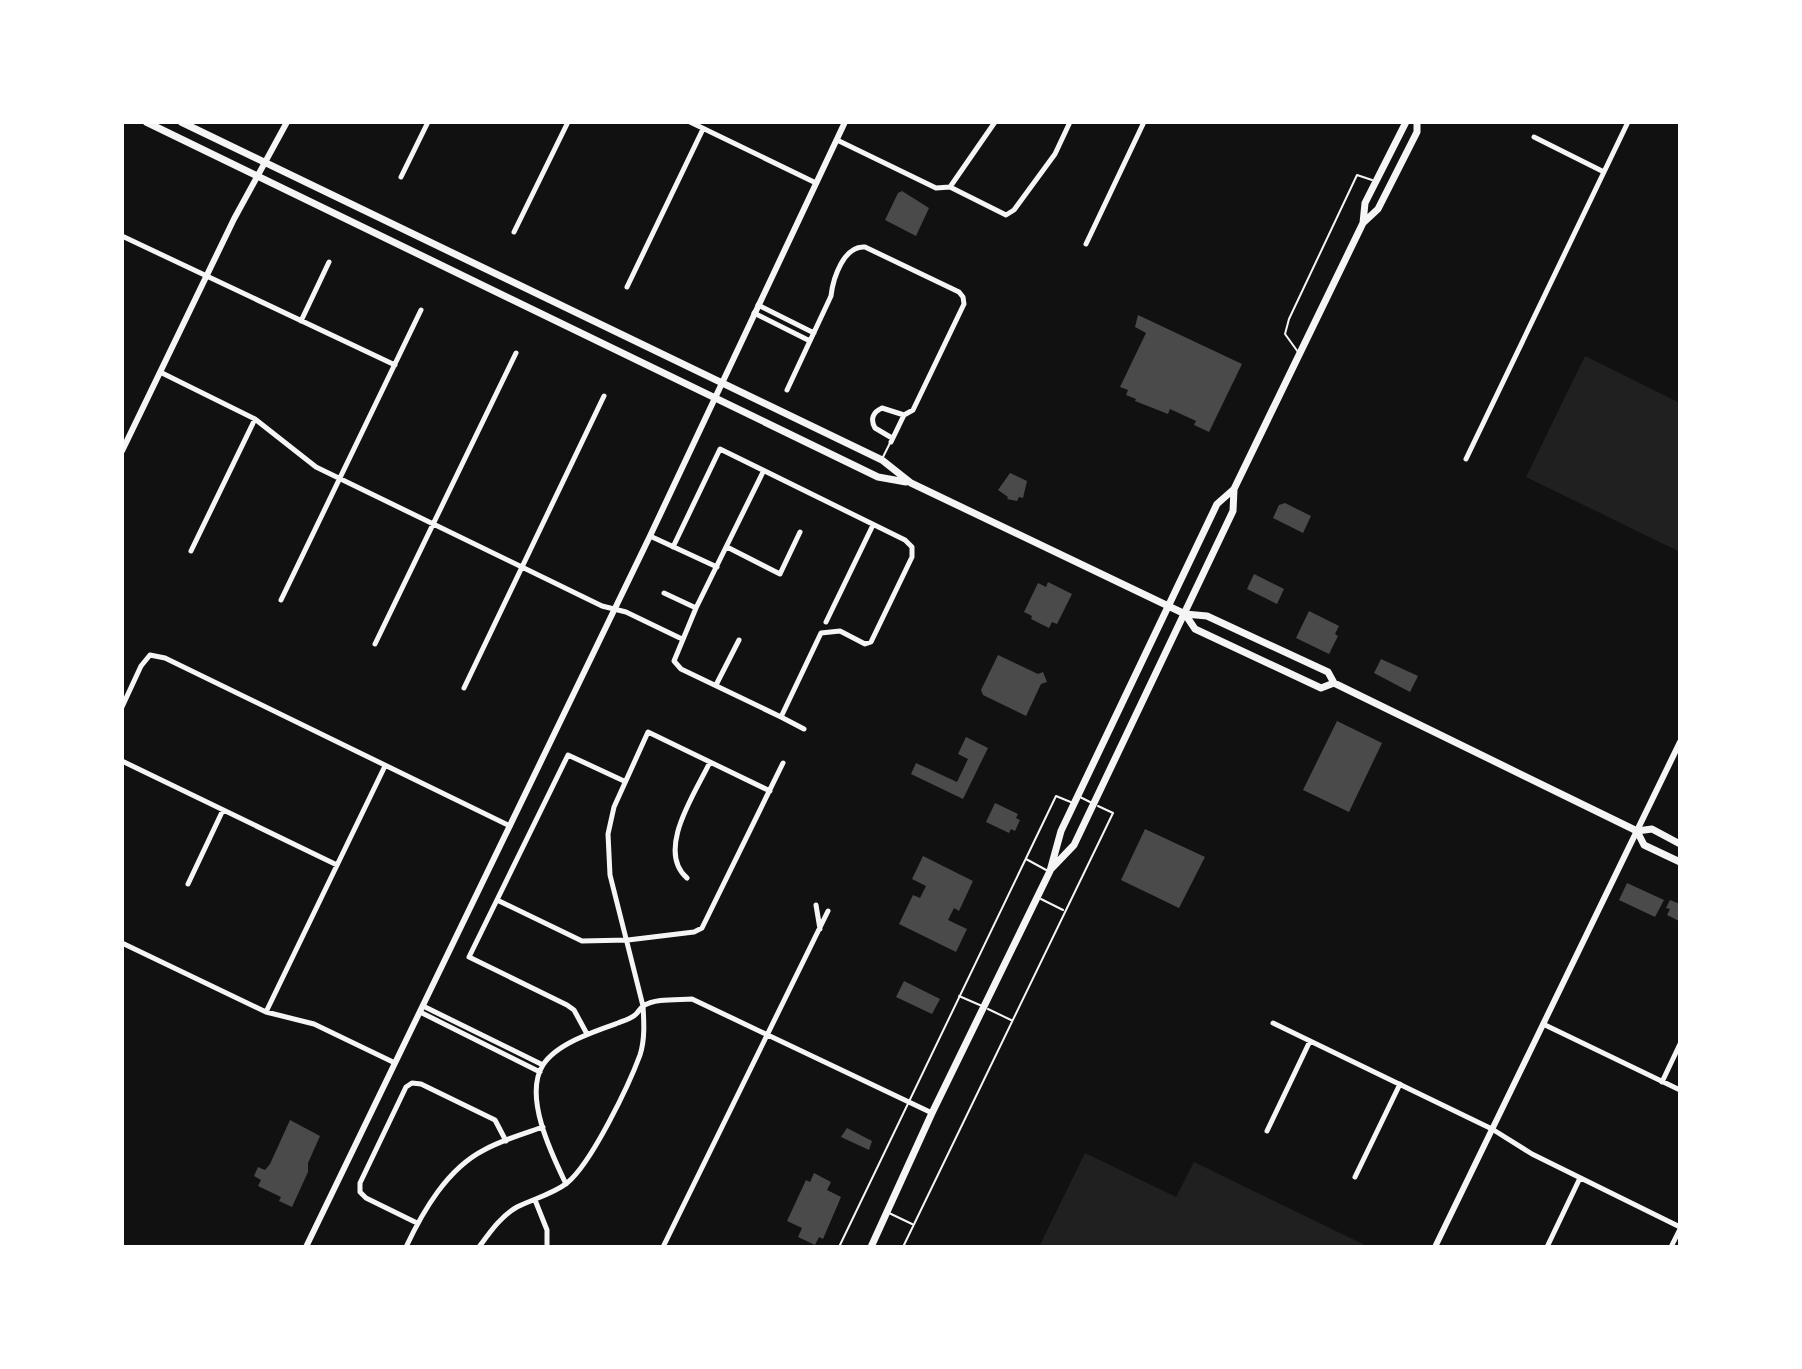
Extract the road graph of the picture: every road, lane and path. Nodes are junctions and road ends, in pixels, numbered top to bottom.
1 (146, 122) edge
2 (181, 122) edge
3 (287, 122) edge
4 (428, 122) edge
5 (568, 122) edge
6 (690, 122) edge
7 (845, 122) edge
8 (995, 122) edge
9 (1070, 122) edge
10 (1144, 122) edge
11 (1406, 122) edge
12 (1417, 122) edge
13 (1628, 122) edge
14 (703, 129) junction
15 (1534, 137) dead end
16 (837, 140) junction
17 (264, 163) junction
18 (1604, 172) junction
19 (257, 176) junction
20 (401, 177) dead end
21 (1375, 182) junction
22 (816, 183) junction
23 (950, 187) junction
24 (1363, 223) junction
25 (514, 232) dead end
26 (122, 236) edge
27 (1086, 244) dead end
28 (329, 262) dead end
29 (207, 277) junction
30 (627, 287) dead end
31 (758, 305) junction
32 (421, 310) dead end
33 (754, 313) junction
34 (301, 321) junction
35 (814, 333) junction
36 (810, 341) junction
37 (516, 353) dead end
38 (1299, 353) junction
39 (395, 365) junction
40 (160, 372) junction
41 (722, 383) junction
42 (787, 390) dead end
43 (604, 396) dead end
44 (716, 397) junction
45 (904, 415) junction
46 (255, 419) junction
47 (892, 440) junction
48 (122, 451) edge
49 (1466, 459) dead end
50 (882, 460) junction
51 (763, 472) junction
52 (339, 479) junction
53 (911, 483) junction
54 (1234, 489) junction
55 (432, 524) junction
56 (873, 525) junction
57 (800, 532) dead end
58 (650, 536) junction
59 (673, 547) junction
60 (727, 547) junction
61 (191, 551) dead end
62 (522, 567) junction
63 (717, 567) junction
64 (664, 593) dead end
65 (281, 600) dead end
66 (1167, 605) junction
67 (696, 608) junction
68 (614, 609) junction
69 (1185, 614) junction
70 (826, 622) dead end
71 (682, 639) junction
72 (739, 640) dead end
73 (375, 644) dead end
74 (1334, 683) junction
75 (716, 685) junction
76 (464, 688) dead end
77 (122, 707) edge
78 (781, 717) junction
79 (804, 729) dead end
80 (1680, 742) edge
81 (122, 761) edge
82 (710, 762) junction
83 (783, 763) dead end
84 (385, 766) junction
85 (624, 781) junction
86 (770, 791) junction
87 (1075, 800) junction
88 (1094, 804) junction
89 (223, 810) junction
90 (510, 826) junction
91 (1637, 831) junction
92 (1680, 844) edge
93 (1026, 859) junction
94 (1680, 862) edge
95 (337, 865) junction
96 (1050, 871) junction
97 (687, 878) dead end
98 (188, 884) dead end
99 (1037, 897) junction
100 (497, 900) junction
101 (816, 905) dead end
102 (828, 911) dead end
103 (1065, 911) junction
104 (820, 930) junction
105 (628, 940) junction
106 (122, 943) edge
107 (959, 996) junction
108 (643, 1006) junction
109 (984, 1007) junction
110 (422, 1009) junction
111 (266, 1012) junction
112 (1012, 1021) junction
113 (1273, 1023) dead end
114 (1543, 1024) junction
115 (469, 1032) junction
116 (587, 1034) junction
117 (769, 1035) junction
118 (489, 1038) junction
119 (1310, 1041) junction
120 (1680, 1044) edge
121 (486, 1045) junction
122 (507, 1047) junction
123 (503, 1054) junction
124 (395, 1063) junction
125 (543, 1065) junction
126 (540, 1072) junction
127 (1662, 1082) junction
128 (1400, 1084) junction
129 (1680, 1090) edge
130 (908, 1102) junction
131 (932, 1113) junction
132 (543, 1127) junction
133 (1492, 1129) junction
134 (1267, 1131) dead end
135 (506, 1141) junction
136 (1355, 1177) dead end
137 (1580, 1178) junction
138 (566, 1184) junction
139 (535, 1200) junction
140 (887, 1211) junction
141 (417, 1223) junction
142 (913, 1225) junction
143 (1680, 1228) edge
144 (306, 1247) edge
145 (406, 1247) edge
146 (479, 1247) edge
147 (547, 1247) edge
148 (663, 1247) edge
149 (839, 1247) edge
150 (871, 1247) edge
151 (903, 1247) edge
152 (1435, 1247) edge
153 (1547, 1247) edge
154 (1671, 1247) edge

1 - 19 main road
2 - 17 main road
3 - 17 street
4 - 20 street
5 - 25 street
6 - 14 street
7 - 16 street
8 - 23 street
9 - 23 street
10 - 27 street
11 - 21 main road
12 - 24 main road
13 - 18 street
14 - 22 street
14 - 30 street
15 - 18 street
16 - 22 street
16 - 23 street
17 - 19 street
17 - 41 main road
18 - 49 street
19 - 29 street
19 - 44 main road
21 - 24 main road
21 - 38 lane
22 - 31 street
24 - 38 main road
26 - 29 street
28 - 34 street
29 - 34 street
29 - 40 street
31 - 33 street
31 - 35 street
32 - 39 street
33 - 36 street
33 - 41 street
34 - 39 street
35 - 36 street
35 - 45 street
36 - 42 street
37 - 55 street
38 - 54 main road
39 - 52 street
40 - 46 street
40 - 48 street
41 - 44 street
41 - 50 main road
43 - 62 street
44 - 53 main road
44 - 58 street
45 - 47 street
45 - 47 street
46 - 52 street
46 - 61 street
47 - 50 lane
50 - 53 main road
51 - 56 street
51 - 59 street
51 - 60 street
52 - 55 street
52 - 65 street
53 - 66 main road
54 - 66 main road
54 - 69 main road
55 - 62 street
55 - 73 street
56 - 70 street
56 - 78 street
57 - 60 street
58 - 59 street
58 - 68 street
59 - 63 street
60 - 63 street
62 - 68 street
62 - 76 street
63 - 67 street
64 - 67 street
66 - 69 main road
66 - 87 main road
67 - 71 street
68 - 71 street
68 - 90 street
69 - 74 main road
69 - 74 main road
69 - 88 main road
71 - 75 street
72 - 75 street
74 - 91 main road
75 - 78 street
77 - 84 street
78 - 79 street
80 - 91 street
81 - 89 street
82 - 85 street
82 - 86 street
82 - 97 street
83 - 86 street
84 - 90 street
84 - 95 street
85 - 100 street
85 - 105 street
86 - 105 street
87 - 88 lane
87 - 93 lane
87 - 96 main road
88 - 96 main road
88 - 103 lane
89 - 95 street
89 - 98 street
90 - 110 street
91 - 92 main road
91 - 94 main road
91 - 114 street
93 - 96 lane
93 - 107 lane
95 - 111 street
96 - 99 main road
99 - 103 lane
99 - 109 main road
100 - 105 street
100 - 116 street
101 - 104 street
102 - 104 street
103 - 112 lane
104 - 117 street
105 - 108 street
106 - 111 street
107 - 109 lane
107 - 130 lane
108 - 116 street
108 - 117 street
108 - 138 street
109 - 112 lane
109 - 131 main road
110 - 115 street
110 - 124 street
111 - 124 street
112 - 142 lane
113 - 119 street
114 - 127 street
114 - 133 street
115 - 118 street
115 - 121 street
116 - 125 street
117 - 130 street
117 - 148 street
118 - 121 street
118 - 122 street
119 - 128 street
119 - 134 street
120 - 127 street
121 - 123 street
122 - 123 street
122 - 125 street
123 - 126 street
124 - 144 street
125 - 126 street
126 - 132 street
127 - 129 street
128 - 133 street
128 - 136 street
130 - 131 street
130 - 149 lane
131 - 140 main road
132 - 135 street
132 - 138 street
133 - 137 street
133 - 152 street
135 - 141 street
135 - 141 street
137 - 143 street
137 - 153 street
138 - 139 street
139 - 146 street
139 - 147 street
140 - 142 lane
140 - 150 main road
141 - 145 street
142 - 151 lane
143 - 154 street

